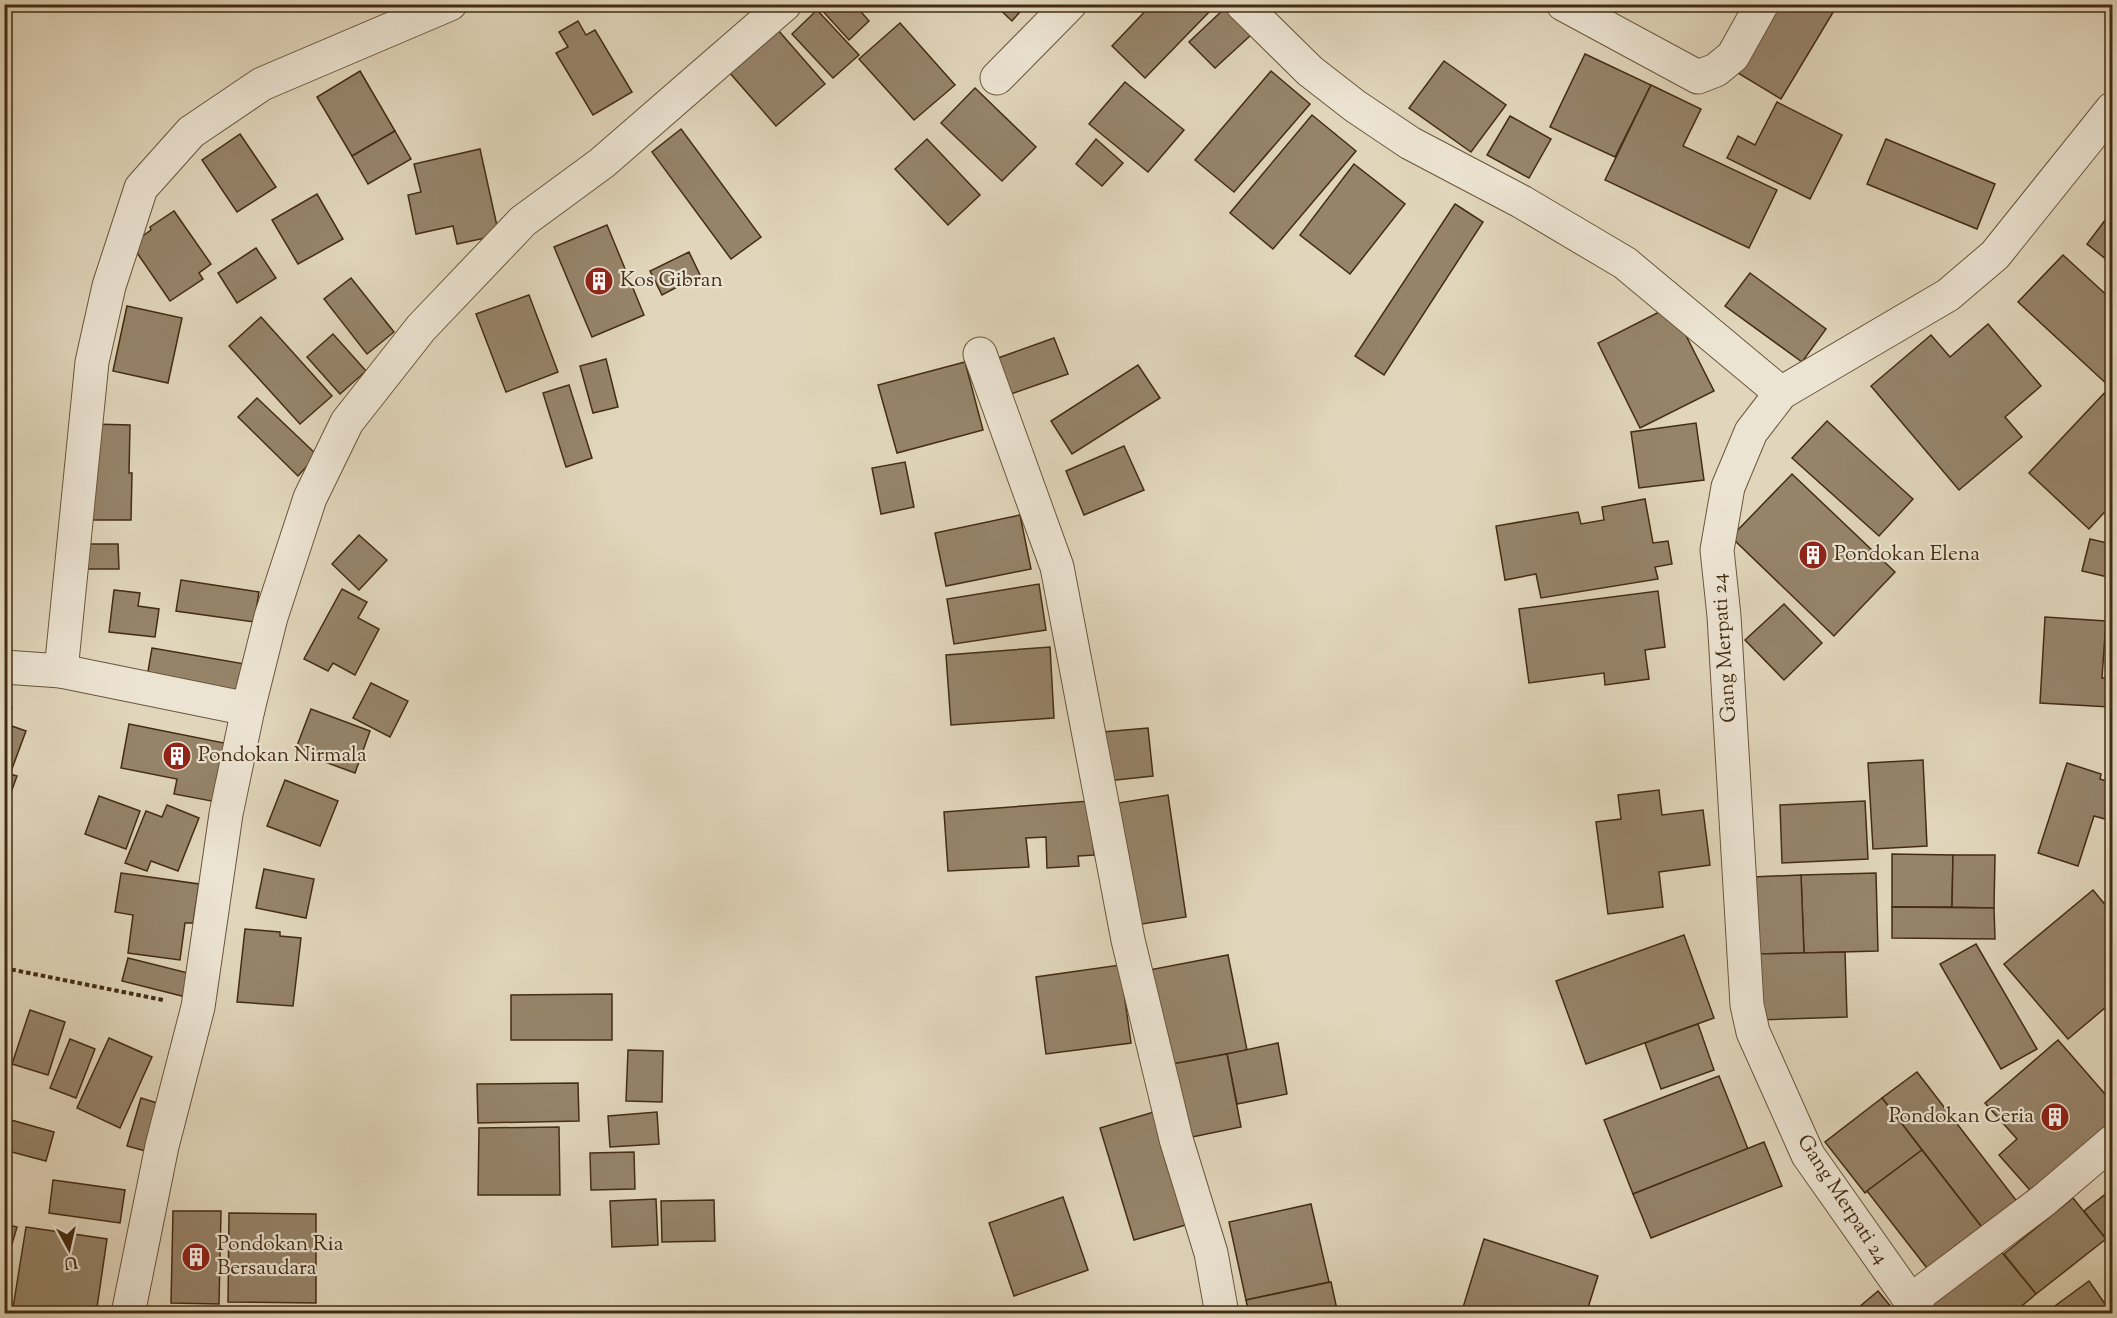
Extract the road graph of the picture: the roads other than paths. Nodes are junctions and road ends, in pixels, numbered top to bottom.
1 (450, 4) edge
2 (785, 4) edge
3 (1070, 4) edge
4 (1242, 4) edge
5 (1563, 4) edge
6 (1762, 4) edge
7 (997, 78) dead end
8 (2112, 108) edge
9 (980, 354) dead end
10 (1781, 393) junction
11 (4, 667) edge
12 (61, 671) junction
13 (248, 709) junction
14 (2112, 1142) edge
15 (1915, 1307) edge
16 (131, 1313) edge
17 (1222, 1314) edge

1 - 12 street
2 - 13 street
3 - 7 street
4 - 10 street
5 - 6 street
8 - 10 street, Gang Merpati 24
9 - 17 street
10 - 15 street, Gang Merpati 24
11 - 12 street
12 - 13 street
13 - 16 street
14 - 15 street

